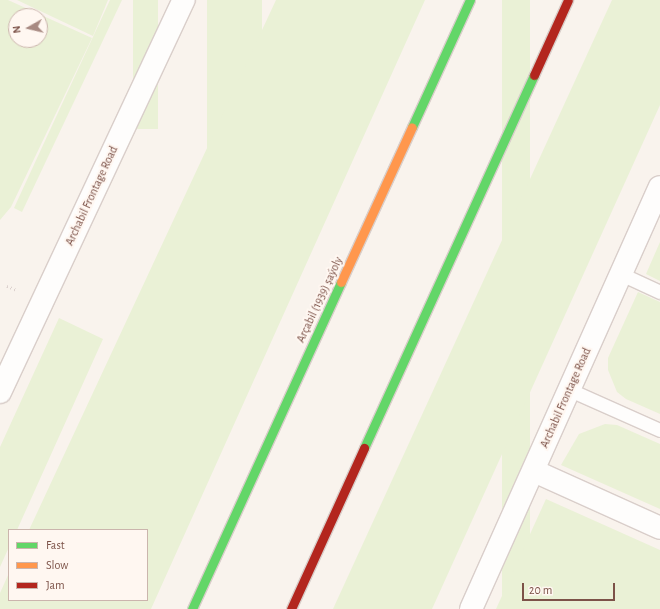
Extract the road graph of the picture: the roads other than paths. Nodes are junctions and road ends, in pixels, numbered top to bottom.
1 (184, 0) edge
2 (470, 0) edge
3 (568, 0) edge
4 (660, 187) edge
5 (621, 274) junction
6 (660, 292) edge
7 (570, 390) junction
8 (0, 392) edge
9 (660, 430) edge
10 (534, 471) junction
11 (660, 528) edge
12 (192, 609) edge
13 (291, 609) edge
14 (471, 609) edge

1 - 8 street, Archabil Frontage Road
2 - 12 main road, Arçabil (1939) şaýoly
3 - 13 main road
4 - 5 street, Archabil Frontage Road
5 - 6 lane
5 - 7 street, Archabil Frontage Road
7 - 9 lane
7 - 10 street, Archabil Frontage Road
10 - 11 street
10 - 14 street, Archabil Frontage Road

